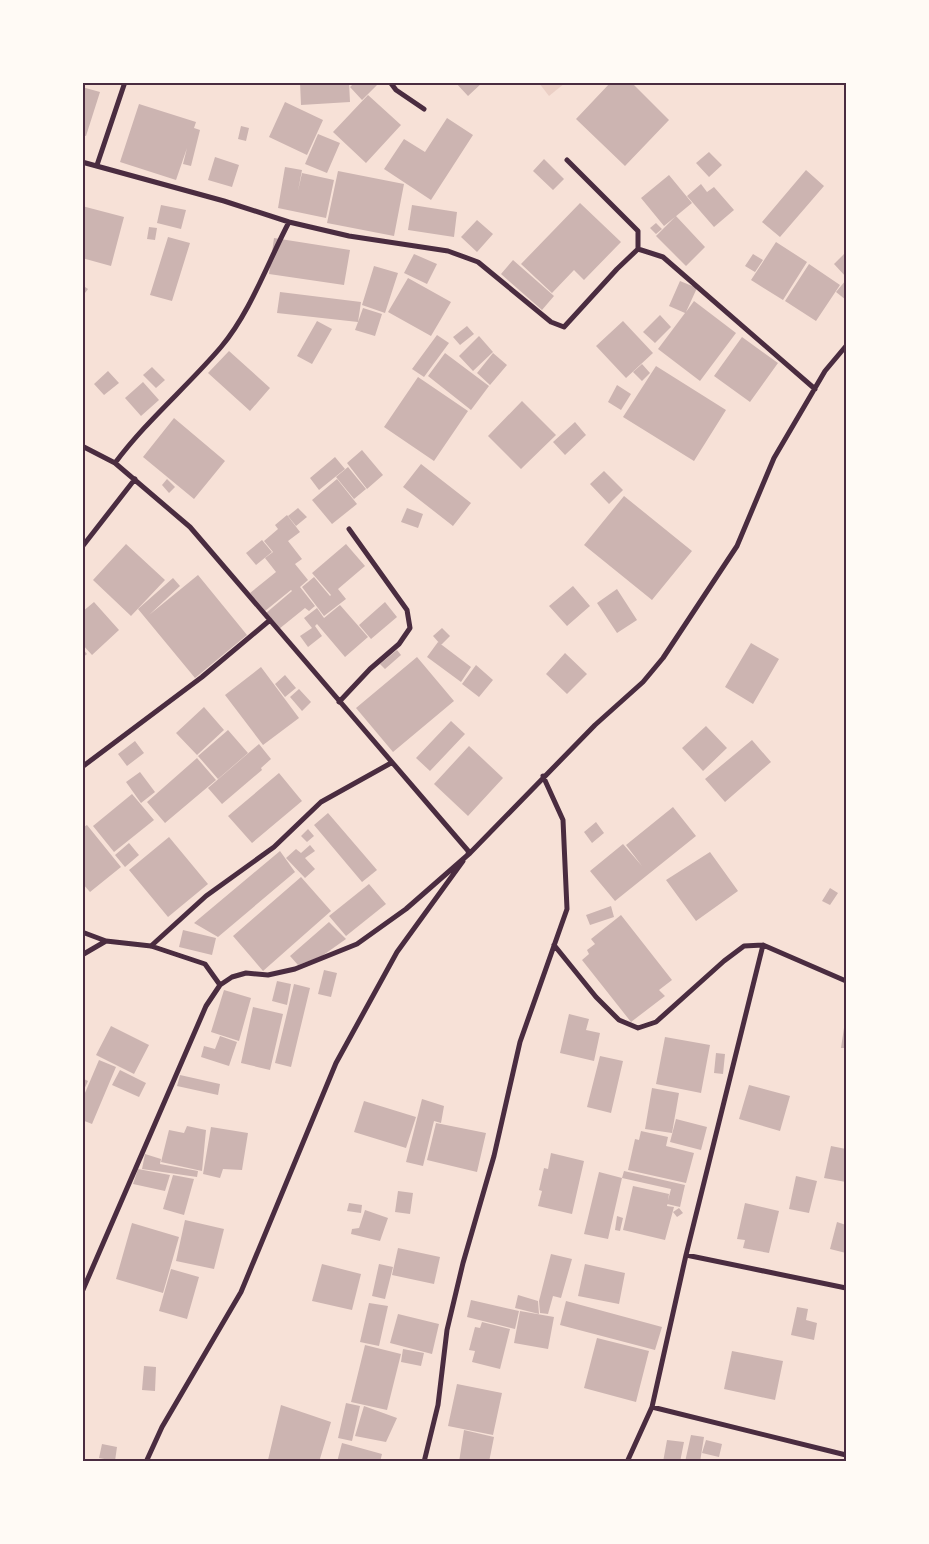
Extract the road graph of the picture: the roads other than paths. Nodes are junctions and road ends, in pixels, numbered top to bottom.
1 (125, 82) edge
2 (390, 82) edge
3 (424, 109) dead end
4 (567, 160) dead end
5 (82, 162) edge
6 (97, 165) junction
7 (289, 222) junction
8 (638, 249) junction
9 (846, 346) edge
10 (815, 388) junction
11 (82, 446) edge
12 (116, 463) junction
13 (135, 480) junction
14 (350, 530) dead end
15 (82, 547) edge
16 (270, 620) junction
17 (339, 702) junction
18 (391, 763) junction
19 (82, 767) edge
20 (543, 776) junction
21 (470, 853) junction
22 (82, 932) edge
23 (106, 941) junction
24 (554, 945) junction
25 (763, 945) junction
26 (151, 946) junction
27 (82, 955) edge
28 (846, 981) edge
29 (220, 985) junction
30 (686, 1255) junction
31 (846, 1288) edge
32 (82, 1292) edge
33 (652, 1407) junction
34 (846, 1455) edge
35 (146, 1462) edge
36 (424, 1462) edge
37 (627, 1462) edge

1 - 6 street
2 - 3 street
4 - 8 street
5 - 6 street
6 - 7 street
7 - 8 street
7 - 12 street
8 - 10 street
9 - 10 street
10 - 20 street
11 - 12 street
12 - 13 street
13 - 15 street
13 - 16 street
14 - 17 street
16 - 17 street
16 - 19 street
17 - 18 street
18 - 21 street
18 - 26 street
20 - 21 street
20 - 24 street
21 - 29 street
21 - 35 street
22 - 23 street
23 - 26 street
23 - 27 street
24 - 25 street
24 - 36 street
25 - 28 street
25 - 30 street
26 - 29 street
29 - 32 street
30 - 31 street
30 - 33 street
33 - 34 street
33 - 37 street

